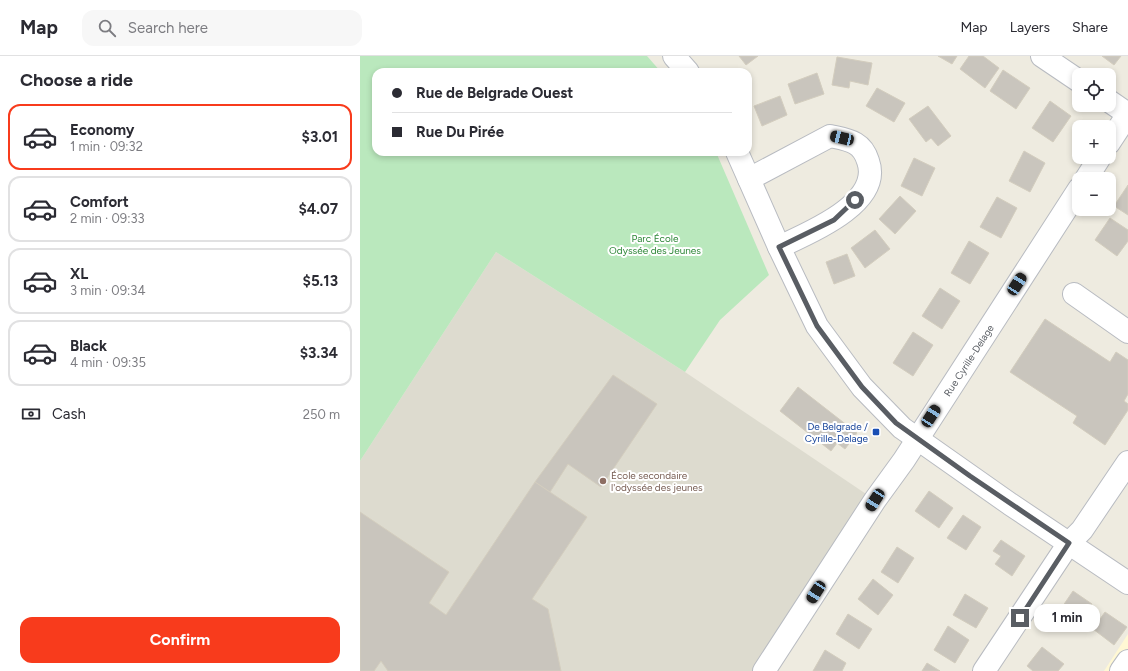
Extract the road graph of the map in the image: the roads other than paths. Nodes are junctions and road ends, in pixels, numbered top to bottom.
1 (674, 56) edge
2 (1042, 56) edge
3 (684, 68) edge
4 (1072, 76) edge
5 (1116, 106) edge
6 (1128, 114) edge
7 (1116, 132) edge
8 (739, 156) edge
9 (749, 179) junction
10 (1072, 200) edge
11 (779, 247) junction
12 (1074, 294) dead end
13 (1128, 332) edge
14 (917, 439) junction
15 (1128, 462) edge
16 (1069, 543) junction
17 (1128, 582) edge
18 (1128, 661) edge
19 (764, 671) edge
20 (984, 671) edge
21 (1121, 671) edge

1 - 3 street
2 - 4 street
5 - 6 street
6 - 7 street
8 - 9 street
9 - 11 street
9 - 11 street
10 - 14 street, Rue Cyrille-Delage
11 - 14 street
12 - 13 street
14 - 16 street
14 - 19 street, Rue Cyrille-Delage
15 - 16 street
16 - 17 street
16 - 20 street
18 - 21 street

